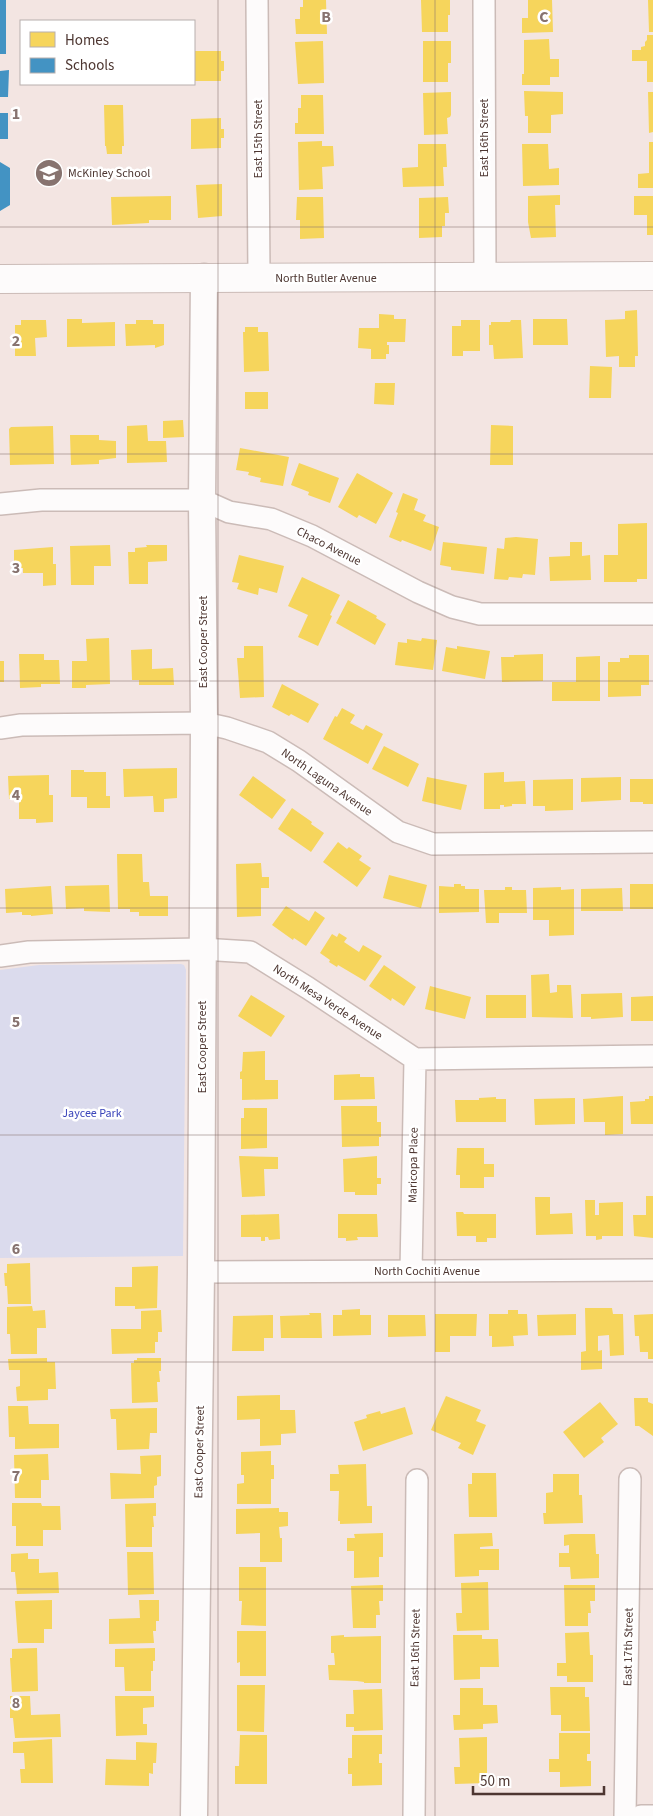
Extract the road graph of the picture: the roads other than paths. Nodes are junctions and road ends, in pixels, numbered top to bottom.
1 (258, 0) edge
2 (484, 0) edge
3 (653, 276) edge
4 (204, 277) junction
5 (485, 277) junction
6 (259, 278) junction
7 (0, 279) edge
8 (202, 500) junction
9 (0, 504) edge
10 (653, 614) edge
11 (204, 723) junction
12 (0, 728) edge
13 (653, 842) edge
14 (202, 949) junction
15 (0, 956) edge
16 (653, 1056) edge
17 (415, 1059) junction
18 (653, 1270) edge
19 (410, 1271) junction
20 (201, 1272) junction
21 (630, 1479) dead end
22 (416, 1480) dead end
23 (194, 1816) edge
24 (414, 1816) edge
25 (626, 1816) edge
26 (641, 1816) edge
27 (653, 1816) edge

1 - 6 street, East 15th Street
2 - 5 street, East 16th Street
3 - 5 main road, North Butler Avenue
4 - 6 main road, North Butler Avenue
4 - 7 main road, North Butler Avenue
4 - 8 street, East Cooper Street
5 - 6 main road, North Butler Avenue
8 - 9 street, Chaco Avenue
8 - 10 street, Chaco Avenue
8 - 11 street, East Cooper Street
11 - 12 street, North Laguna Avenue
11 - 13 street, North Laguna Avenue
11 - 14 street, East Cooper Street
14 - 15 street, North Mesa Verde Avenue
14 - 17 street, North Mesa Verde Avenue
14 - 20 street, East Cooper Street
16 - 17 street
17 - 19 street, Maricopa Place
18 - 19 street, North Cochiti Avenue
19 - 20 street, North Cochiti Avenue
20 - 23 street, East Cooper Street
21 - 25 street, East 17th Street
22 - 24 street, East 16th Street
26 - 27 street

